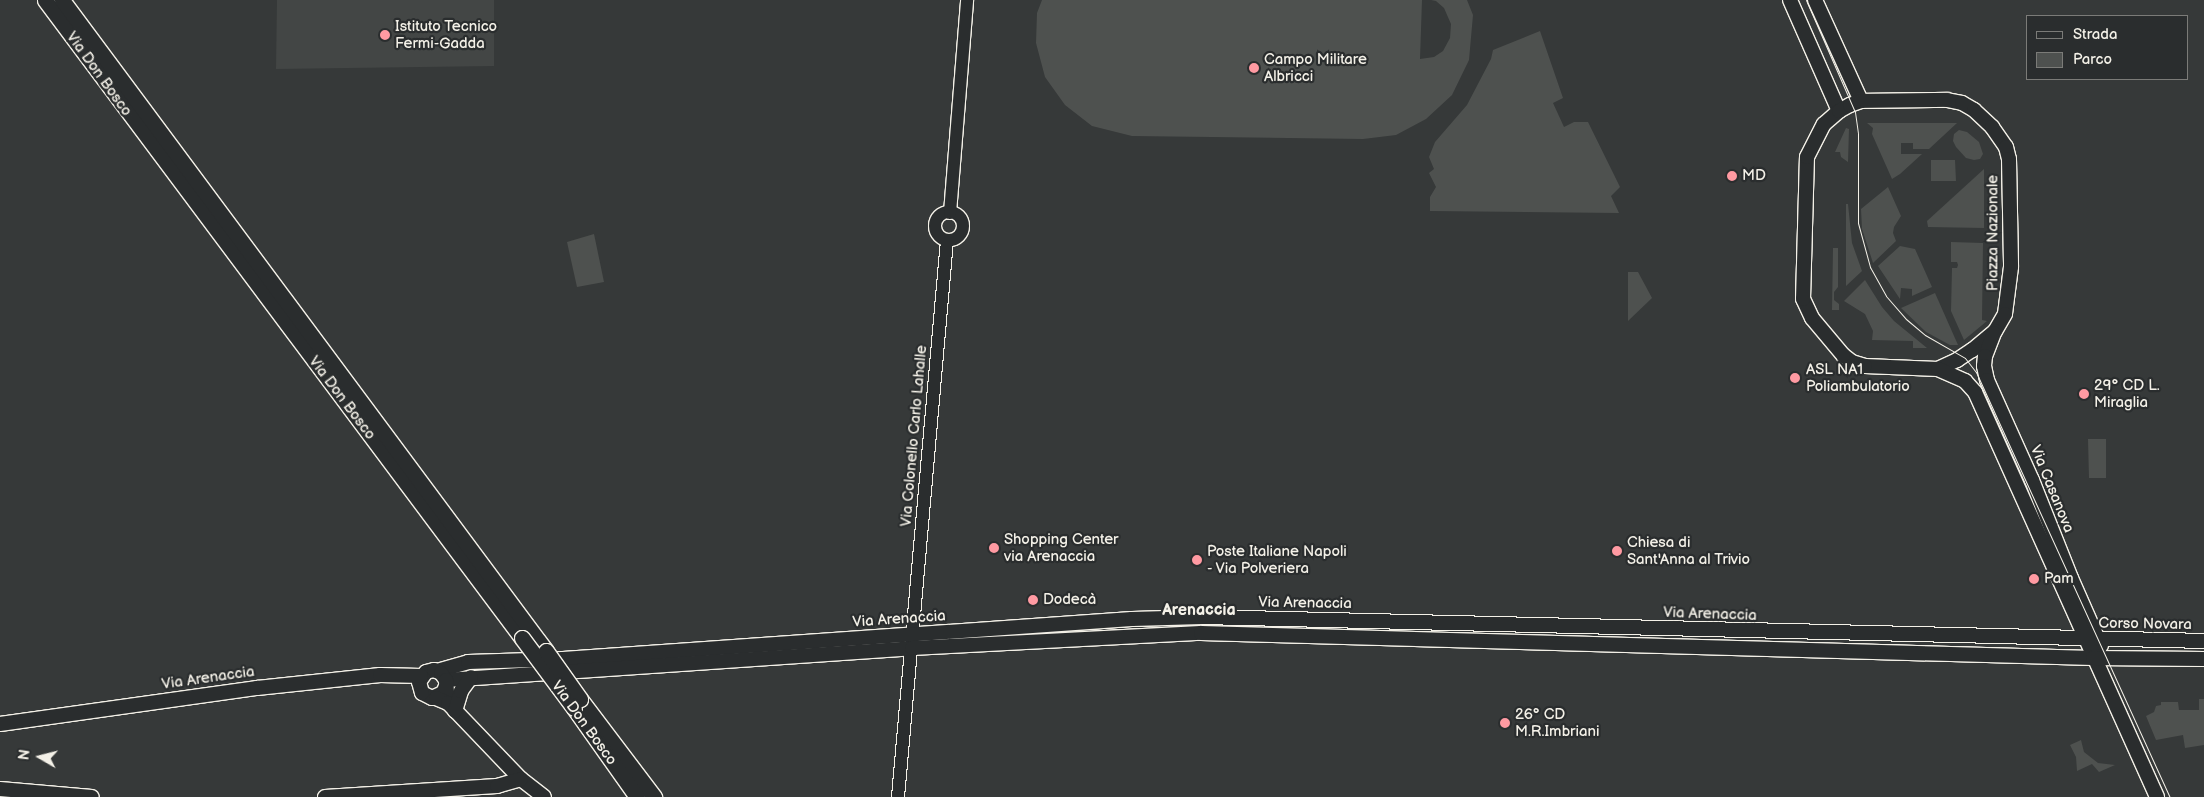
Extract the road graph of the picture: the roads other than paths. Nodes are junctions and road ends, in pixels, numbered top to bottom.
1 (45, 0) edge
2 (62, 0) edge
3 (967, 0) edge
4 (1790, 0) edge
5 (1815, 0) edge
6 (125, 97) junction
7 (1861, 101) junction
8 (1839, 111) junction
9 (950, 212) junction
10 (947, 240) junction
11 (1995, 331) junction
12 (1938, 369) junction
13 (514, 617) junction
14 (913, 634) junction
15 (2092, 639) junction
16 (2204, 641) edge
17 (912, 648) junction
18 (2100, 658) junction
19 (2204, 659) edge
20 (421, 676) junction
21 (470, 677) junction
22 (443, 679) junction
23 (577, 703) junction
24 (446, 704) junction
25 (0, 724) edge
26 (521, 779) junction
27 (0, 789) edge
28 (92, 797) edge
29 (325, 797) edge
30 (534, 797) edge
31 (544, 797) edge
32 (637, 797) edge
33 (654, 797) edge
34 (898, 797) edge
35 (2157, 797) edge

1 - 6 main road, Via Don Bosco
2 - 6 main road, Via Don Bosco
3 - 9 street
4 - 8 main road
5 - 7 main road
6 - 13 main road, Via Don Bosco
7 - 8 main road, Piazza Nazionale
7 - 11 main road, Piazza Nazionale
8 - 12 main road, Piazza Nazionale
9 - 10 street
9 - 10 street
10 - 14 street, Via Colonello Carlo Lahalle
11 - 12 main road, Piazza Nazionale
11 - 15 main road, Via Casanova
12 - 15 main road, Via Casanova
13 - 23 main road, Via Don Bosco, bridge
13 - 23 main road, Via Don Bosco, bridge
14 - 15 main road, Via Arenaccia
14 - 17 street, Via Colonello Carlo Lahalle
14 - 22 main road, Via Arenaccia
15 - 16 main road, Corso Novara
15 - 18 main road
17 - 18 main road, Via Arenaccia
17 - 21 main road, Via Arenaccia
17 - 34 street, Via Colonello Carlo Lahalle
18 - 19 main road
18 - 35 main road
20 - 22 main road, Via Arenaccia
20 - 24 main road
20 - 25 main road, Via Arenaccia
21 - 22 main road, Via Arenaccia
21 - 24 main road
22 - 24 main road
23 - 32 main road, Via Don Bosco
23 - 33 main road, Via Don Bosco
24 - 26 main road
26 - 29 main road
26 - 30 main road
26 - 31 main road
27 - 28 main road

